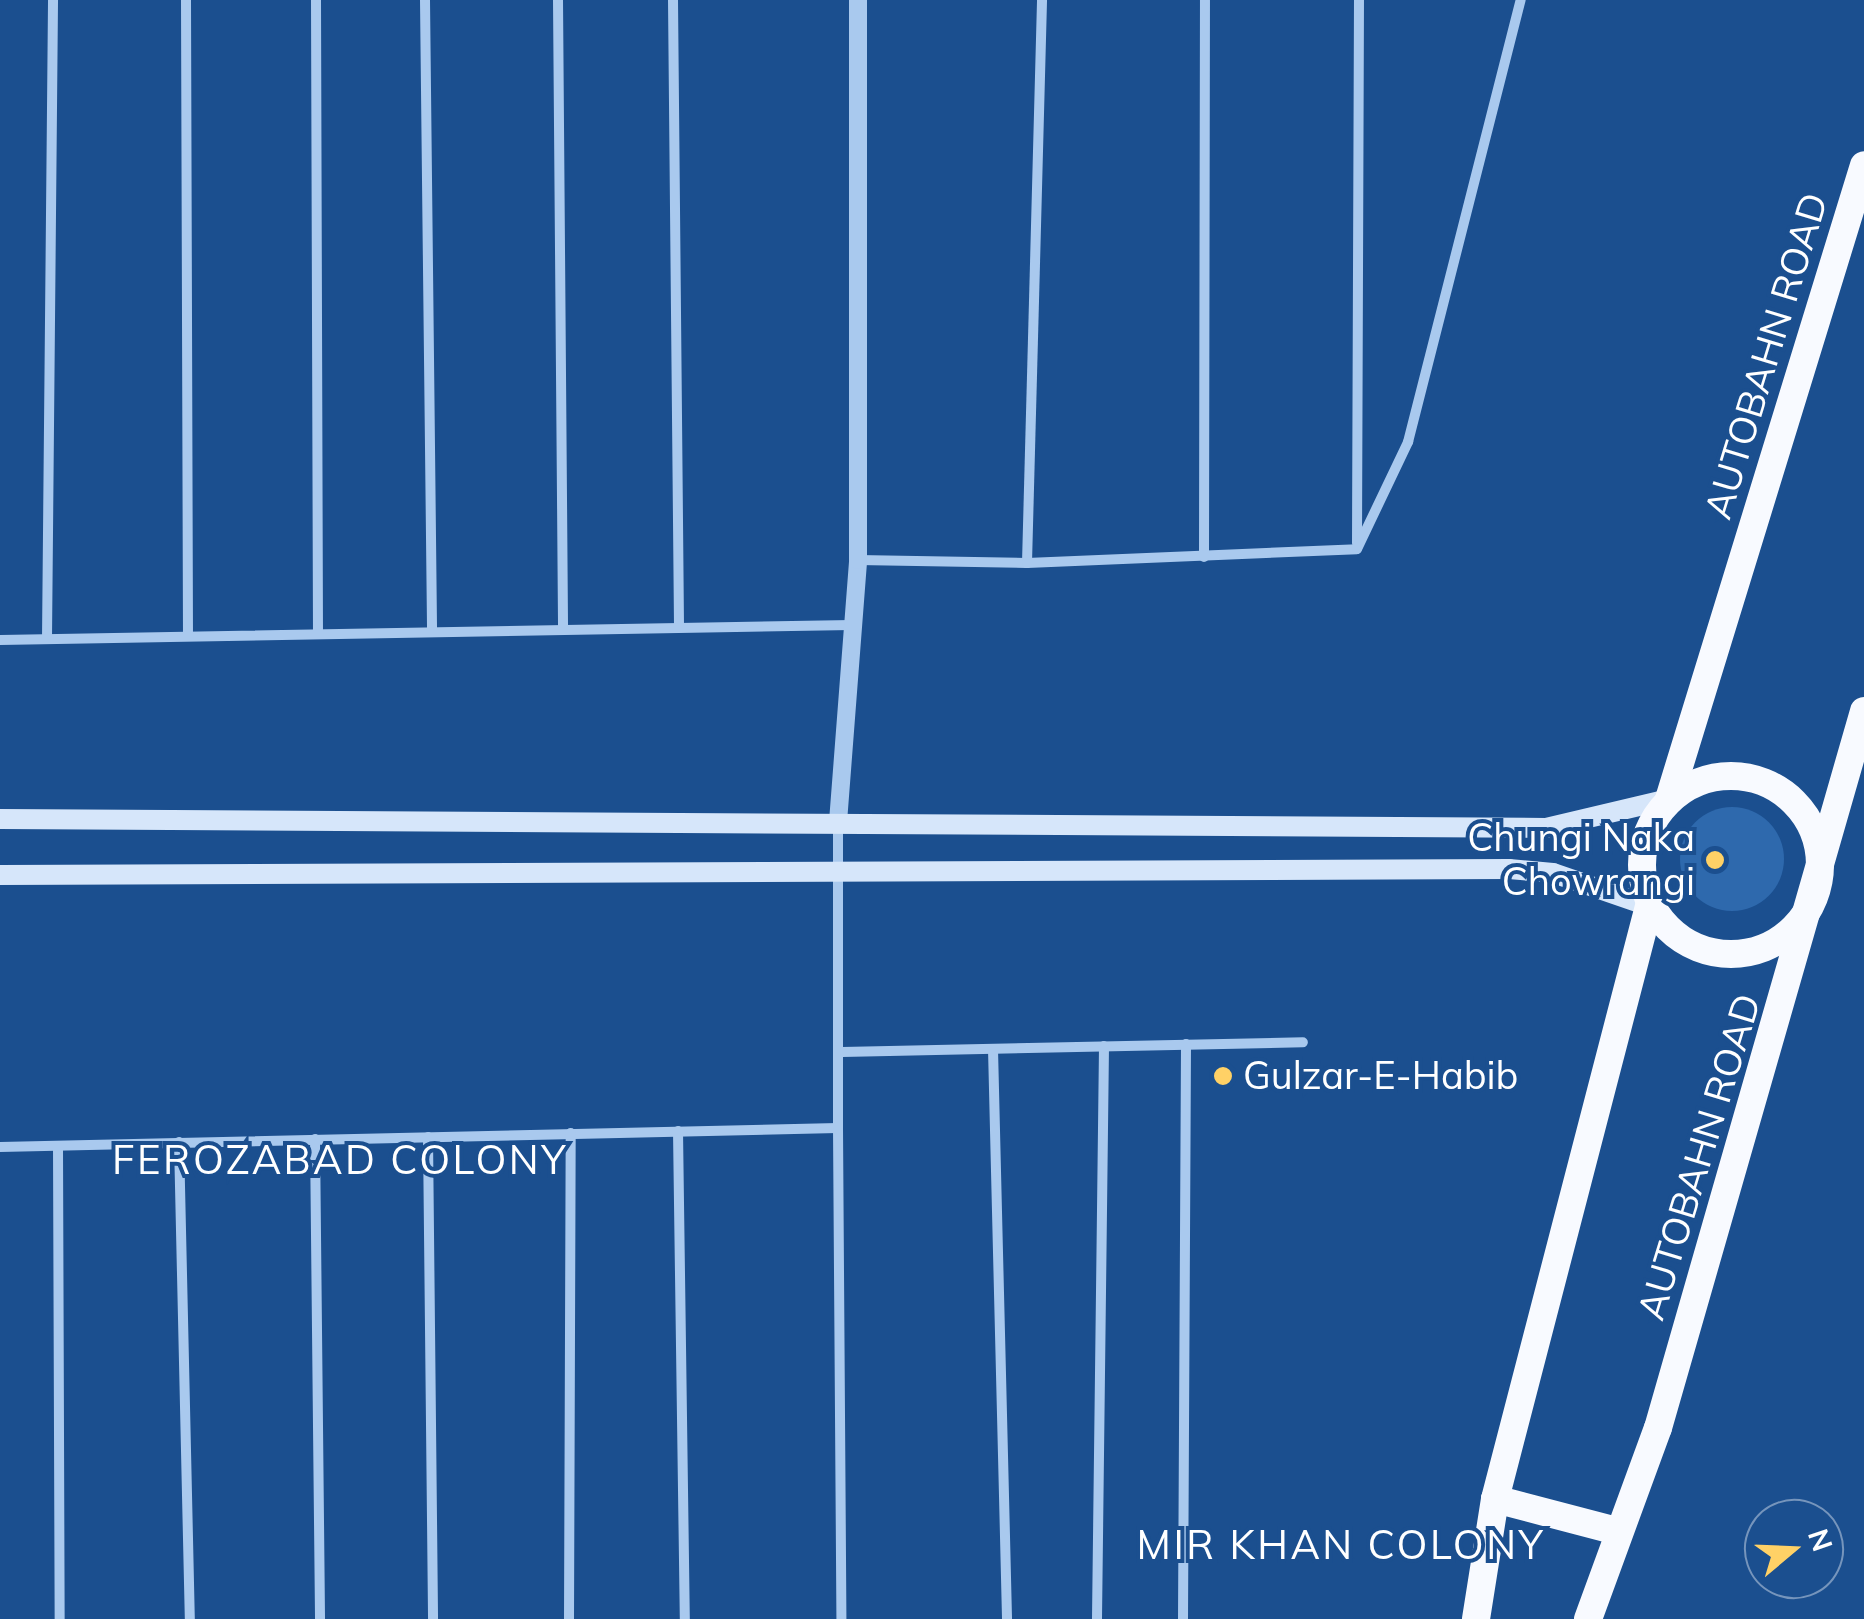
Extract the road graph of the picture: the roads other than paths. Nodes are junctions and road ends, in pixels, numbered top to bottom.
1 (52, 0) edge
2 (186, 0) edge
3 (316, 0) edge
4 (424, 0) edge
5 (558, 0) edge
6 (673, 0) edge
7 (858, 0) edge
8 (1042, 0) edge
9 (1205, 0) edge
10 (1359, 0) edge
11 (1521, 0) edge
12 (1864, 164) edge
13 (1357, 549) junction
14 (1204, 556) junction
15 (858, 560) junction
16 (1026, 563) junction
17 (852, 625) junction
18 (680, 626) junction
19 (563, 628) junction
20 (432, 631) junction
21 (318, 634) junction
22 (188, 636) junction
23 (47, 639) junction
24 (0, 640) edge
25 (1864, 711) edge
26 (1859, 757) edge
27 (1669, 800) junction
28 (0, 819) edge
29 (838, 822) junction
30 (838, 870) junction
31 (0, 876) edge
32 (1817, 891) junction
33 (1650, 906) junction
34 (1303, 1042) dead end
35 (1186, 1044) junction
36 (1104, 1046) junction
37 (993, 1049) junction
38 (842, 1052) junction
39 (838, 1128) junction
40 (678, 1131) junction
41 (571, 1134) junction
42 (428, 1137) junction
43 (314, 1139) junction
44 (179, 1142) junction
45 (58, 1146) junction
46 (0, 1147) edge
47 (1495, 1499) junction
48 (1617, 1530) junction
49 (60, 1619) edge
50 (190, 1619) edge
51 (320, 1619) edge
52 (433, 1619) edge
53 (570, 1619) edge
54 (685, 1619) edge
55 (841, 1619) edge
56 (1007, 1619) edge
57 (1097, 1619) edge
58 (1183, 1619) edge
59 (1476, 1619) edge
60 (1588, 1619) edge

1 - 23 street
2 - 22 street
3 - 21 street
4 - 20 street
5 - 19 street
6 - 18 street
7 - 15 street
8 - 16 street
9 - 14 street
10 - 13 street
11 - 13 street
12 - 27 highway, AUTOBAHN ROAD
13 - 14 street
14 - 16 street
15 - 16 street
15 - 17 street
17 - 18 street
17 - 29 street
18 - 19 street
19 - 20 street
20 - 21 street
21 - 22 street
22 - 23 street
23 - 24 street
25 - 26 highway, AUTOBAHN ROAD
26 - 32 highway, AUTOBAHN ROAD
27 - 29 main road
27 - 32 highway
27 - 33 highway
28 - 29 main road
29 - 30 street
30 - 31 main road
30 - 33 main road
30 - 38 street
32 - 33 highway
32 - 48 highway, AUTOBAHN ROAD
33 - 47 highway
34 - 35 street
35 - 36 street
35 - 58 street
36 - 37 street
36 - 57 street
37 - 38 street
37 - 56 street
38 - 39 street
39 - 40 street
39 - 55 street
40 - 41 street
40 - 54 street
41 - 42 street
41 - 53 street
42 - 43 street
42 - 52 street
43 - 44 street
43 - 51 street
44 - 45 street
44 - 50 street
45 - 46 street
45 - 49 street
47 - 48 highway
47 - 59 highway
48 - 60 highway, AUTOBAHN ROAD

